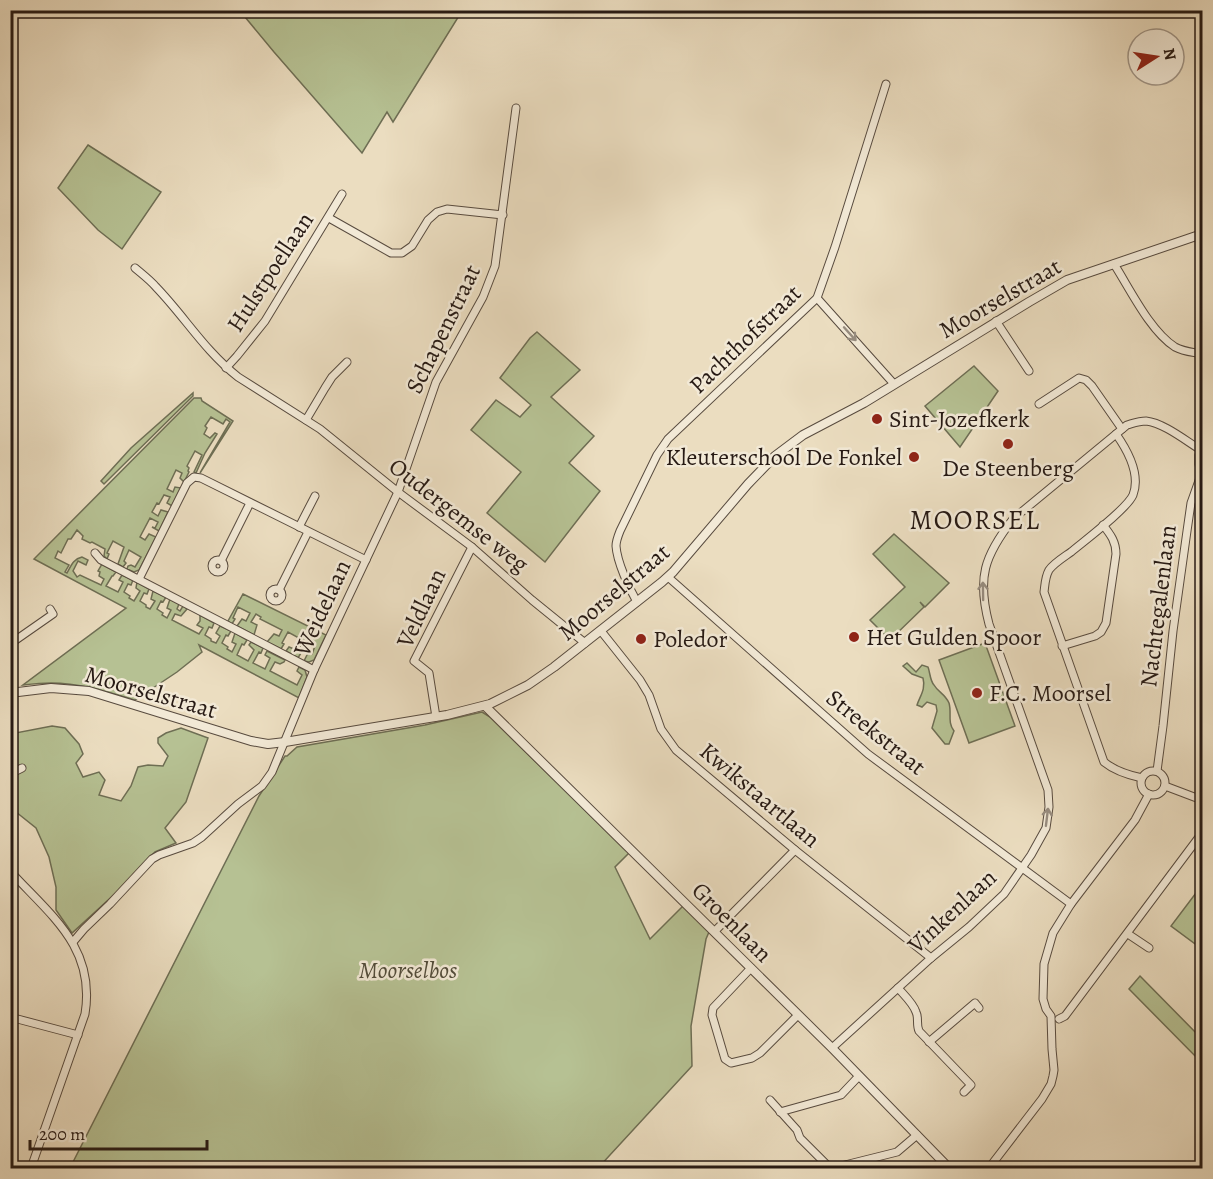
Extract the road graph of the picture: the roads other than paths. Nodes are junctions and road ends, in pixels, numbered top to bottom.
1 (886, 84) dead end
2 (516, 108) dead end
3 (342, 195) dead end
4 (503, 215) junction
5 (329, 218) junction
6 (1201, 236) edge
7 (1114, 264) junction
8 (135, 268) dead end
9 (817, 298) junction
10 (996, 321) junction
11 (1203, 354) edge
12 (347, 363) dead end
13 (226, 368) junction
14 (1029, 371) dead end
15 (894, 384) junction
16 (1039, 404) dead end
17 (306, 420) junction
18 (1119, 432) junction
19 (1202, 449) edge
20 (398, 492) junction
21 (315, 496) dead end
22 (250, 503) junction
23 (1103, 525) junction
24 (299, 527) junction
25 (308, 532) junction
26 (472, 547) junction
27 (95, 553) dead end
28 (366, 560) junction
29 (221, 561) dead end
30 (668, 577) junction
31 (139, 579) junction
32 (279, 590) dead end
33 (637, 602) junction
34 (50, 609) dead end
35 (601, 631) junction
36 (585, 643) junction
37 (10, 644) edge
38 (1062, 646) junction
39 (314, 670) junction
40 (10, 693) edge
41 (485, 706) junction
42 (436, 717) junction
43 (285, 742) junction
44 (22, 768) dead end
45 (1156, 771) junction
46 (10, 774) edge
47 (1142, 778) junction
48 (1165, 786) junction
49 (1149, 794) junction
50 (1203, 800) edge
51 (1203, 833) edge
52 (795, 850) junction
53 (1022, 868) junction
54 (10, 871) edge
55 (1071, 904) junction
56 (715, 931) junction
57 (1128, 934) junction
58 (73, 942) junction
59 (1149, 948) dead end
60 (931, 958) junction
61 (751, 968) junction
62 (898, 988) junction
63 (979, 1008) dead end
64 (798, 1015) junction
65 (10, 1017) edge
66 (1055, 1018) junction
67 (78, 1035) junction
68 (929, 1042) junction
69 (832, 1048) junction
70 (859, 1076) junction
71 (964, 1092) dead end
72 (770, 1100) dead end
73 (780, 1112) junction
74 (917, 1135) junction
75 (31, 1168) edge
76 (831, 1168) edge
77 (949, 1168) edge
78 (988, 1168) edge

1 - 9 street, Pachthofstraat
2 - 4 street, Schapenstraat
3 - 5 street, Hulstpoellaan
4 - 5 street
4 - 20 street, Schapenstraat
5 - 13 street, Hulstpoellaan
6 - 7 street, Moorselstraat
7 - 10 street, Moorselstraat
7 - 11 street
8 - 13 street, Oudergemse weg
9 -> 15 street
9 - 33 street, Pachthofstraat
10 - 14 street
10 - 15 street, Moorselstraat
12 - 17 street
13 - 17 street, Oudergemse weg
15 - 30 street, Moorselstraat
16 - 18 street
17 - 20 street, Oudergemse weg
18 - 19 street, Vinkenlaan
18 - 23 street
53 -> 18 street, Vinkenlaan
19 - 45 street, Nachtegalenlaan
20 - 26 street, Oudergemse weg
20 - 28 street, Weidelaan
21 - 24 street
22 - 24 street
22 - 29 street
22 - 31 street
23 - 38 street
23 - 38 street
24 - 25 street
25 - 28 street
25 - 32 street
26 - 36 street, Oudergemse weg
26 - 42 street, Veldlaan
27 - 31 street
28 - 39 street, Weidelaan
30 - 33 street, Moorselstraat
30 - 53 street, Streekstraat
31 - 39 street
33 - 35 street, Moorselstraat
34 - 37 street
35 - 36 street, Moorselstraat
35 - 52 street, Kwikstaartlaan
36 - 41 street, Moorselstraat
38 - 47 street
39 - 43 street, Weidelaan
40 - 43 street, Moorselstraat
41 - 42 street, Moorselstraat
41 - 56 street, Groenlaan
42 - 43 street, Moorselstraat
43 - 58 street, Weidelaan
44 - 46 street
45 - 47 street
45 - 48 street
47 - 49 street
48 - 49 street
48 - 50 street
49 - 55 street
51 - 57 street
52 - 56 street
52 - 60 street, Kwikstaartlaan
53 - 55 street, Streekstraat
53 - 60 street, Vinkenlaan
54 - 58 street
55 - 66 street
56 - 61 street, Groenlaan
57 - 59 street
57 - 66 street
58 - 67 street
60 - 62 street, Vinkenlaan
61 - 64 street, Groenlaan
61 - 64 street
62 - 68 street
62 - 69 street, Vinkenlaan
63 - 68 street
64 - 69 street, Groenlaan
65 - 67 street
66 - 78 street
67 - 75 street
68 - 71 street
69 - 70 street, Groenlaan
70 - 73 street
70 - 74 street, Groenlaan
72 - 73 street
73 - 76 street
74 - 76 street
74 - 77 street, Groenlaan

